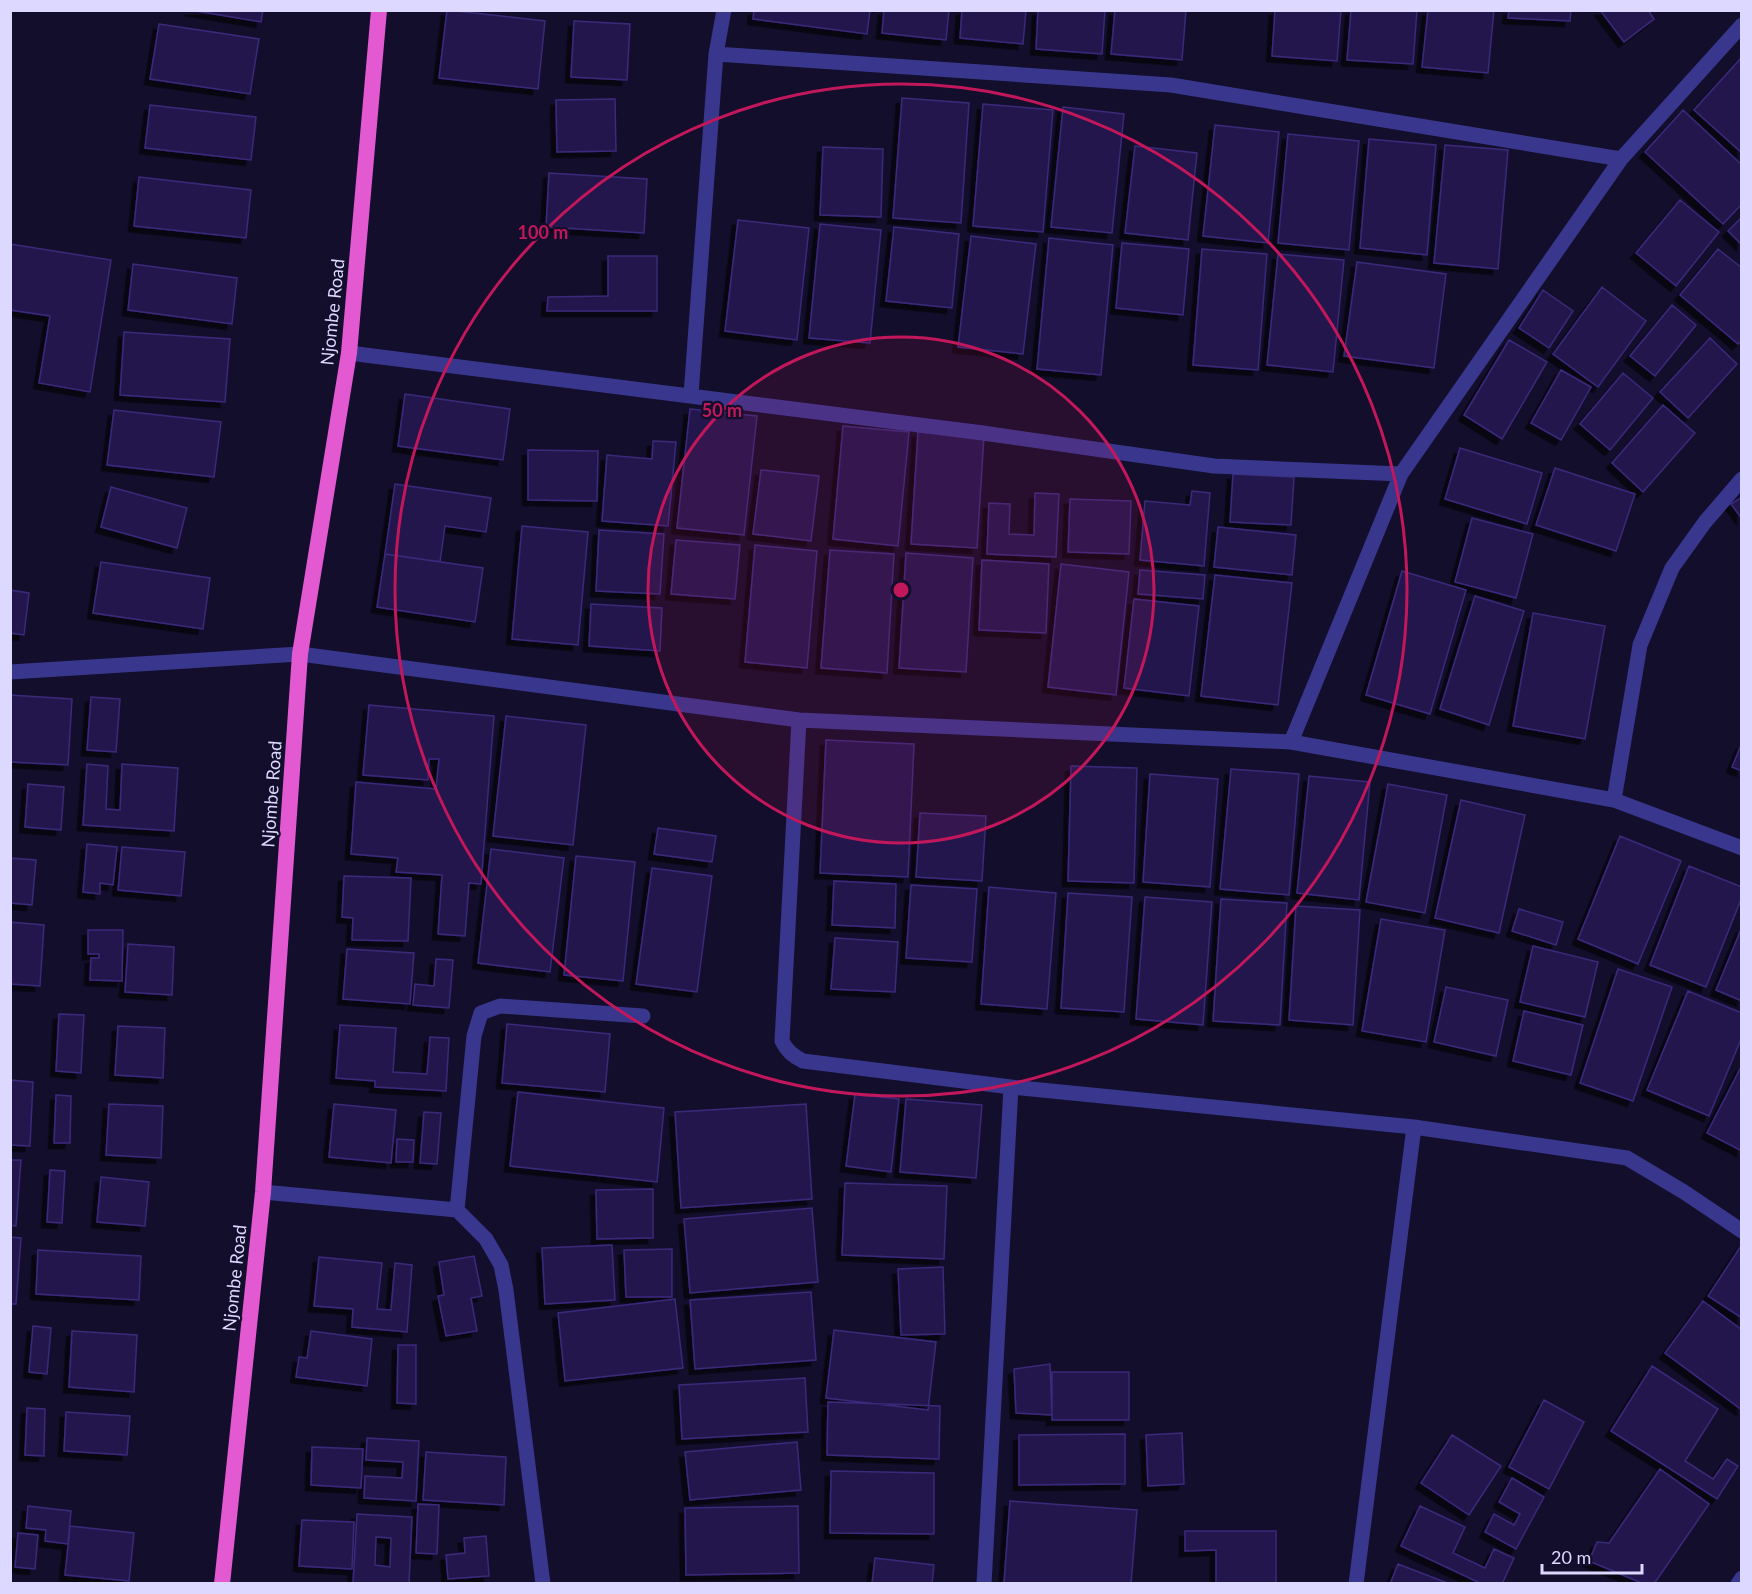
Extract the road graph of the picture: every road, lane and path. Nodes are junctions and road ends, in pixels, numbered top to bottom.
1 (379, 10) edge
2 (724, 10) edge
3 (1742, 26) edge
4 (716, 54) junction
5 (1621, 159) junction
6 (349, 353) junction
7 (691, 395) junction
8 (1401, 474) junction
9 (1742, 479) edge
10 (300, 654) junction
11 (10, 672) edge
12 (799, 720) junction
13 (1291, 742) junction
14 (1614, 800) junction
15 (1742, 848) edge
16 (643, 1016) dead end
17 (1011, 1087) junction
18 (1414, 1127) junction
19 (262, 1192) junction
20 (457, 1210) junction
21 (1742, 1230) edge
22 (1742, 1578) edge
23 (222, 1584) edge
24 (543, 1584) edge
25 (984, 1584) edge
26 (1356, 1584) edge
27 (1737, 1584) edge

1 - 6 highway, Njombe Road
2 - 4 street
3 - 5 street
4 - 5 street
4 - 7 street
5 - 8 street
6 - 7 street
6 - 10 highway, Njombe Road
7 - 8 street
8 - 13 street
9 - 14 street
10 - 11 street
10 - 12 street
10 - 19 highway, Njombe Road
12 - 13 street
12 - 17 street
13 - 14 street
14 - 15 street
16 - 20 street
17 - 18 street
17 - 25 street
18 - 21 street
18 - 26 street
19 - 20 street
19 - 23 highway, Njombe Road
20 - 24 street
22 - 27 street

